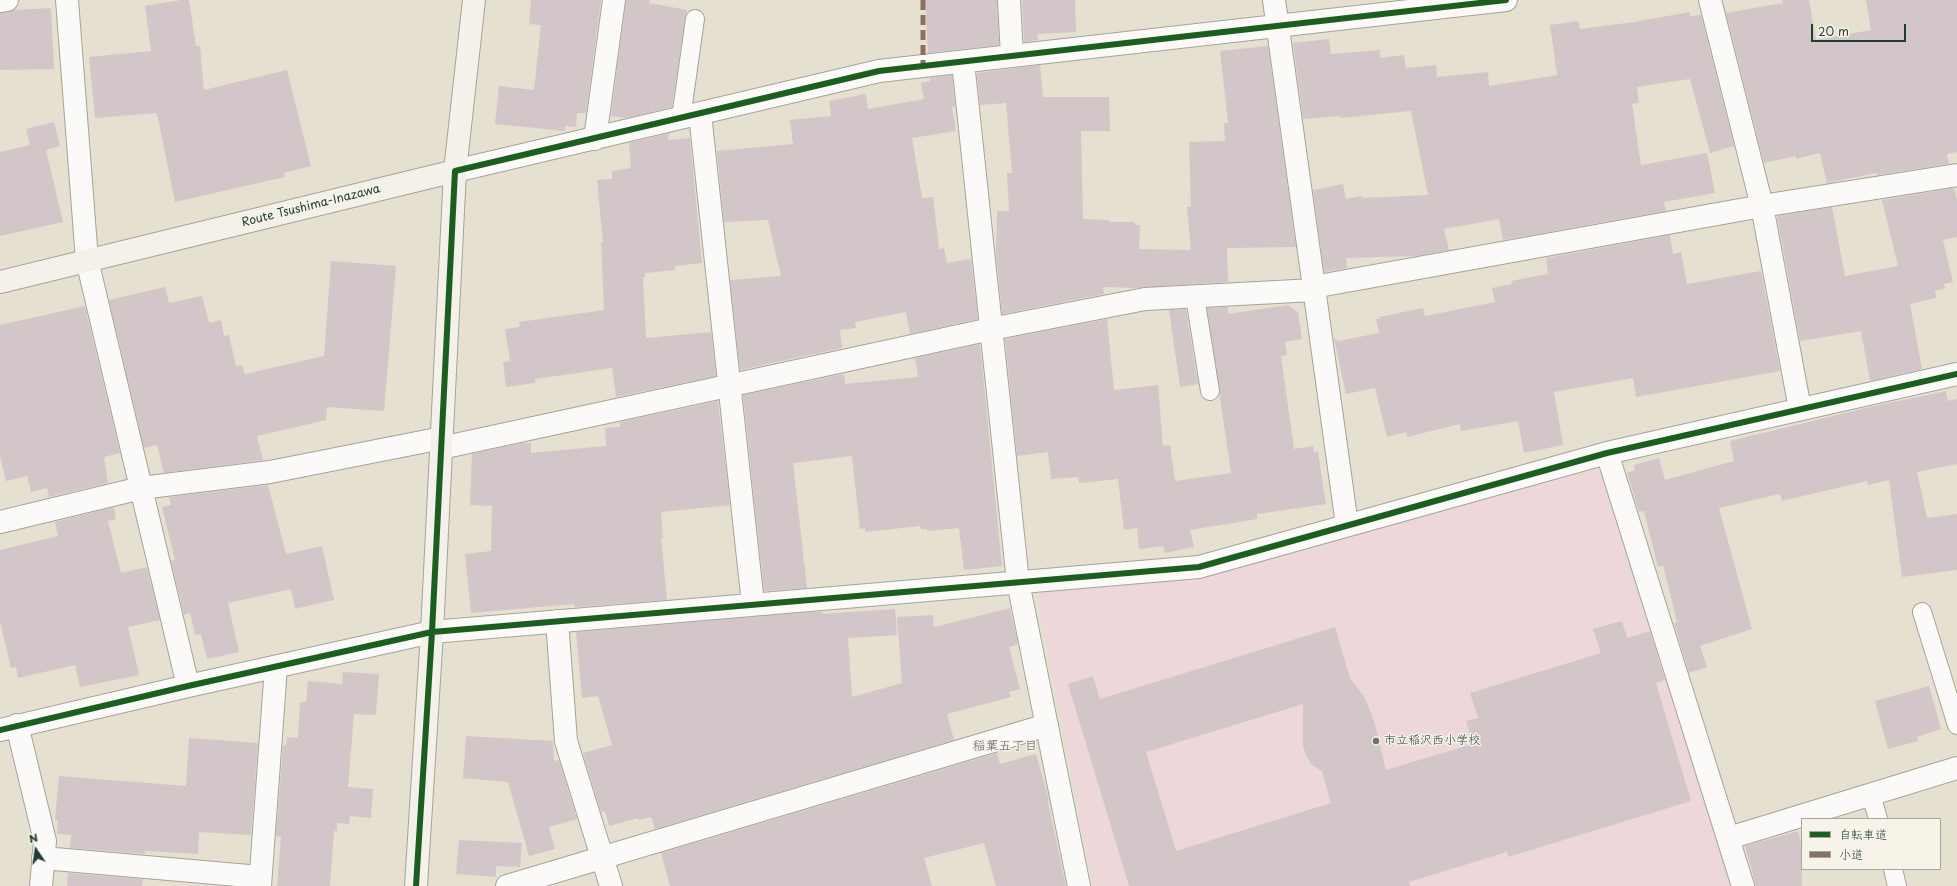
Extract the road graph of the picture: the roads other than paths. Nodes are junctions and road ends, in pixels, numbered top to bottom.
1 (8, 0) edge
2 (67, 0) edge
3 (474, 0) edge
4 (614, 0) edge
5 (1009, 0) edge
6 (1274, 0) edge
7 (1506, 0) edge
8 (1710, 0) edge
9 (0, 1) edge
10 (695, 19) dead end
11 (1277, 26) junction
12 (1012, 56) junction
13 (963, 62) junction
14 (690, 116) junction
15 (595, 139) junction
16 (455, 171) junction
17 (1957, 175) edge
18 (1762, 206) junction
19 (87, 260) junction
20 (0, 282) edge
21 (1313, 288) junction
22 (1196, 297) junction
23 (991, 329) junction
24 (1957, 374) edge
25 (729, 384) junction
26 (1210, 391) dead end
27 (1800, 409) junction
28 (441, 443) junction
29 (1607, 453) junction
30 (141, 488) junction
31 (0, 522) edge
32 (1347, 525) junction
33 (1018, 582) junction
34 (752, 604) junction
35 (1922, 612) dead end
36 (557, 621) junction
37 (432, 632) junction
38 (276, 667) junction
39 (188, 686) junction
40 (1047, 725) junction
41 (1957, 725) edge
42 (9, 728) edge
43 (1957, 768) edge
44 (1871, 794) junction
45 (1878, 818) edge
46 (1729, 838) junction
47 (44, 858) junction
48 (602, 858) junction
49 (1893, 870) edge
50 (260, 881) edge
51 (41, 886) edge
52 (416, 886) edge
53 (507, 886) edge
54 (611, 886) edge
55 (1079, 886) edge
56 (1743, 886) edge
57 (1898, 886) edge

1 - 9 street
2 - 19 street
3 - 16 street
4 - 15 street
5 - 12 street
6 - 11 street
7 - 11 street
8 - 18 street
10 - 14 lane
11 - 12 street
11 - 21 street
12 - 13 street
13 - 14 street
13 - 23 street
14 - 15 street
14 - 25 street
15 - 16 street
16 - 19 street, Route Tsushima-Inazawa
16 - 28 street
17 - 18 street
18 - 21 street
18 - 27 street
19 - 20 street, Route Tsushima-Inazawa
19 - 30 street
21 - 22 street
21 - 32 street
22 - 23 street
22 - 26 lane
23 - 25 street
23 - 33 street
24 - 27 street
25 - 28 street
25 - 34 street
27 - 29 street
28 - 30 street
28 - 37 street
29 - 32 street
29 - 46 street
30 - 31 street
30 - 39 street
32 - 33 street
33 - 34 street
33 - 40 street
34 - 36 street
35 - 41 lane
36 - 37 street
36 - 48 street
37 - 38 street
37 - 52 street
38 - 39 street
38 - 50 street
39 - 42 street
40 - 48 street
40 - 55 street
42 - 47 street
43 - 44 street
44 - 45 lane
44 - 46 street
46 - 56 street
47 - 50 street
47 - 51 street
48 - 53 street
48 - 54 street
49 - 57 lane

